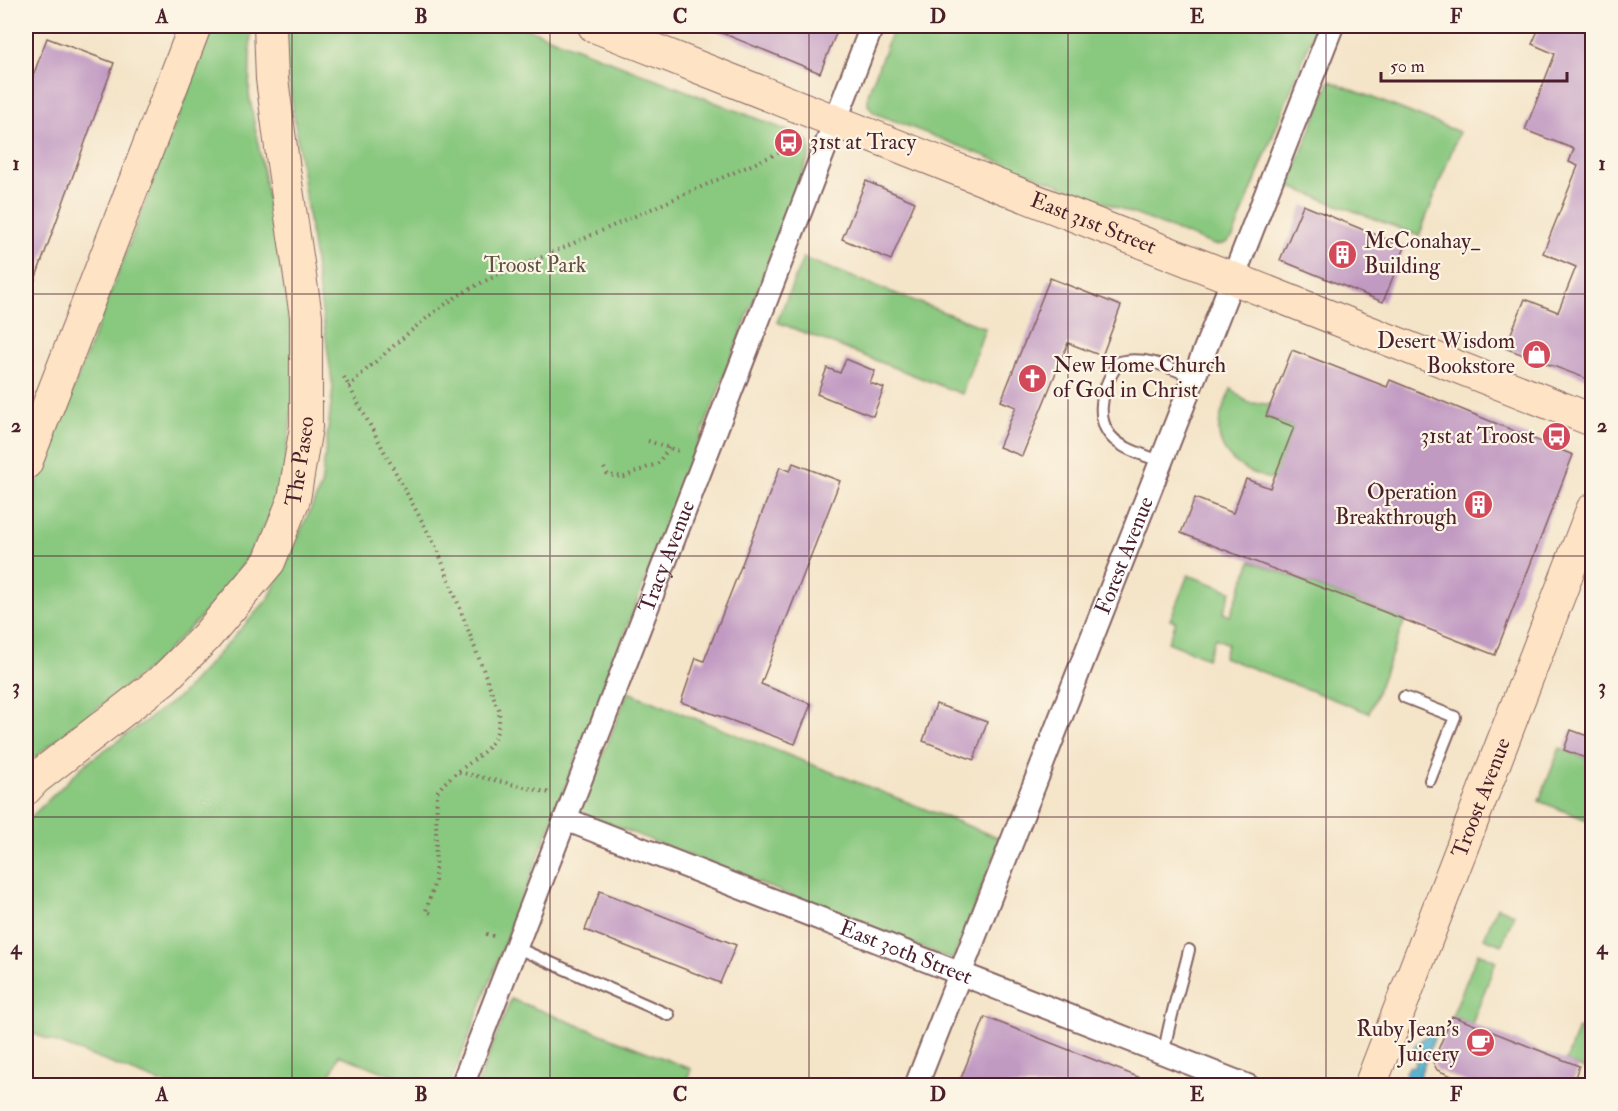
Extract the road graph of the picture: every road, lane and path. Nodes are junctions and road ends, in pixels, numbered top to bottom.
1 (195, 26) edge
2 (270, 26) edge
3 (594, 26) edge
4 (872, 26) edge
5 (1332, 26) edge
6 (835, 121) junction
7 (802, 142) dead end
8 (1232, 278) junction
9 (344, 377) dead end
10 (1193, 377) junction
11 (350, 387) junction
12 (1593, 420) edge
13 (648, 441) dead end
14 (669, 448) junction
15 (686, 454) dead end
16 (1160, 461) junction
17 (26, 463) edge
18 (604, 468) dead end
19 (1593, 510) edge
20 (1404, 697) dead end
21 (459, 772) junction
22 (1430, 780) dead end
23 (26, 789) edge
24 (551, 793) dead end
25 (565, 819) junction
26 (434, 914) dead end
27 (486, 934) dead end
28 (506, 942) junction
29 (1189, 950) dead end
30 (959, 975) junction
31 (669, 1015) dead end
32 (1164, 1053) junction
33 (462, 1086) edge
34 (916, 1086) edge
35 (1248, 1086) edge
36 (1370, 1086) edge

1 - 17 main road
2 - 23 main road, The Paseo
3 - 6 main road, East 31st Street
4 - 6 street, Tracy Avenue
5 - 8 street, Forest Avenue
6 - 8 main road, East 31st Street
6 - 25 street, Tracy Avenue
7 - 11 path
8 - 10 street, Forest Avenue
8 - 12 main road, East 31st Street
9 - 11 path
10 - 16 street, Forest Avenue
10 - 16 lane
11 - 21 path
13 - 14 path
14 - 15 path
14 - 18 path
16 - 30 street, Forest Avenue
19 - 36 main road, Troost Avenue
20 - 22 lane
21 - 24 path
21 - 26 path
25 - 28 street, Tracy Avenue
25 - 30 street, East 30th Street
27 - 28 path
28 - 31 lane
28 - 33 street, Tracy Avenue
29 - 32 lane
30 - 32 street, East 30th Street
30 - 34 street, Forest Avenue
32 - 35 street, East 30th Street

